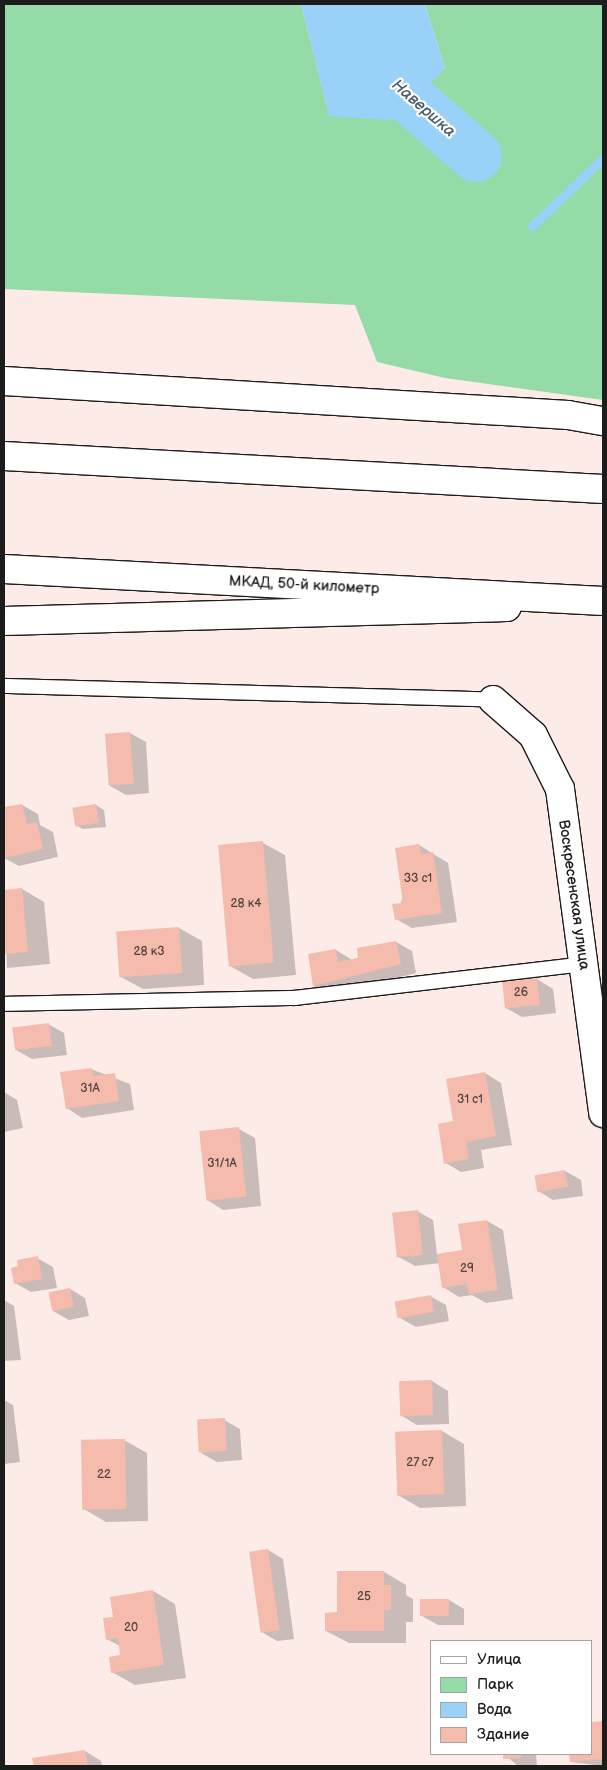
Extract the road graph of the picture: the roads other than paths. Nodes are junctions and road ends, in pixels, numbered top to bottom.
1 (4, 381) edge
2 (603, 421) edge
3 (4, 456) edge
4 (603, 489) edge
5 (4, 569) edge
6 (603, 603) edge
7 (4, 621) edge
8 (4, 686) edge
9 (493, 700) joint
10 (583, 964) junction
11 (4, 1004) edge
12 (603, 1113) edge

1 - 2 main road
3 - 4 main road
5 - 6 main road, МКАД, 50-й километр
6 - 7 main road
8 - 9 lane
9 - 10 main road, Воскресенская улица
10 - 11 lane
10 - 12 main road, Воскресенская улица

